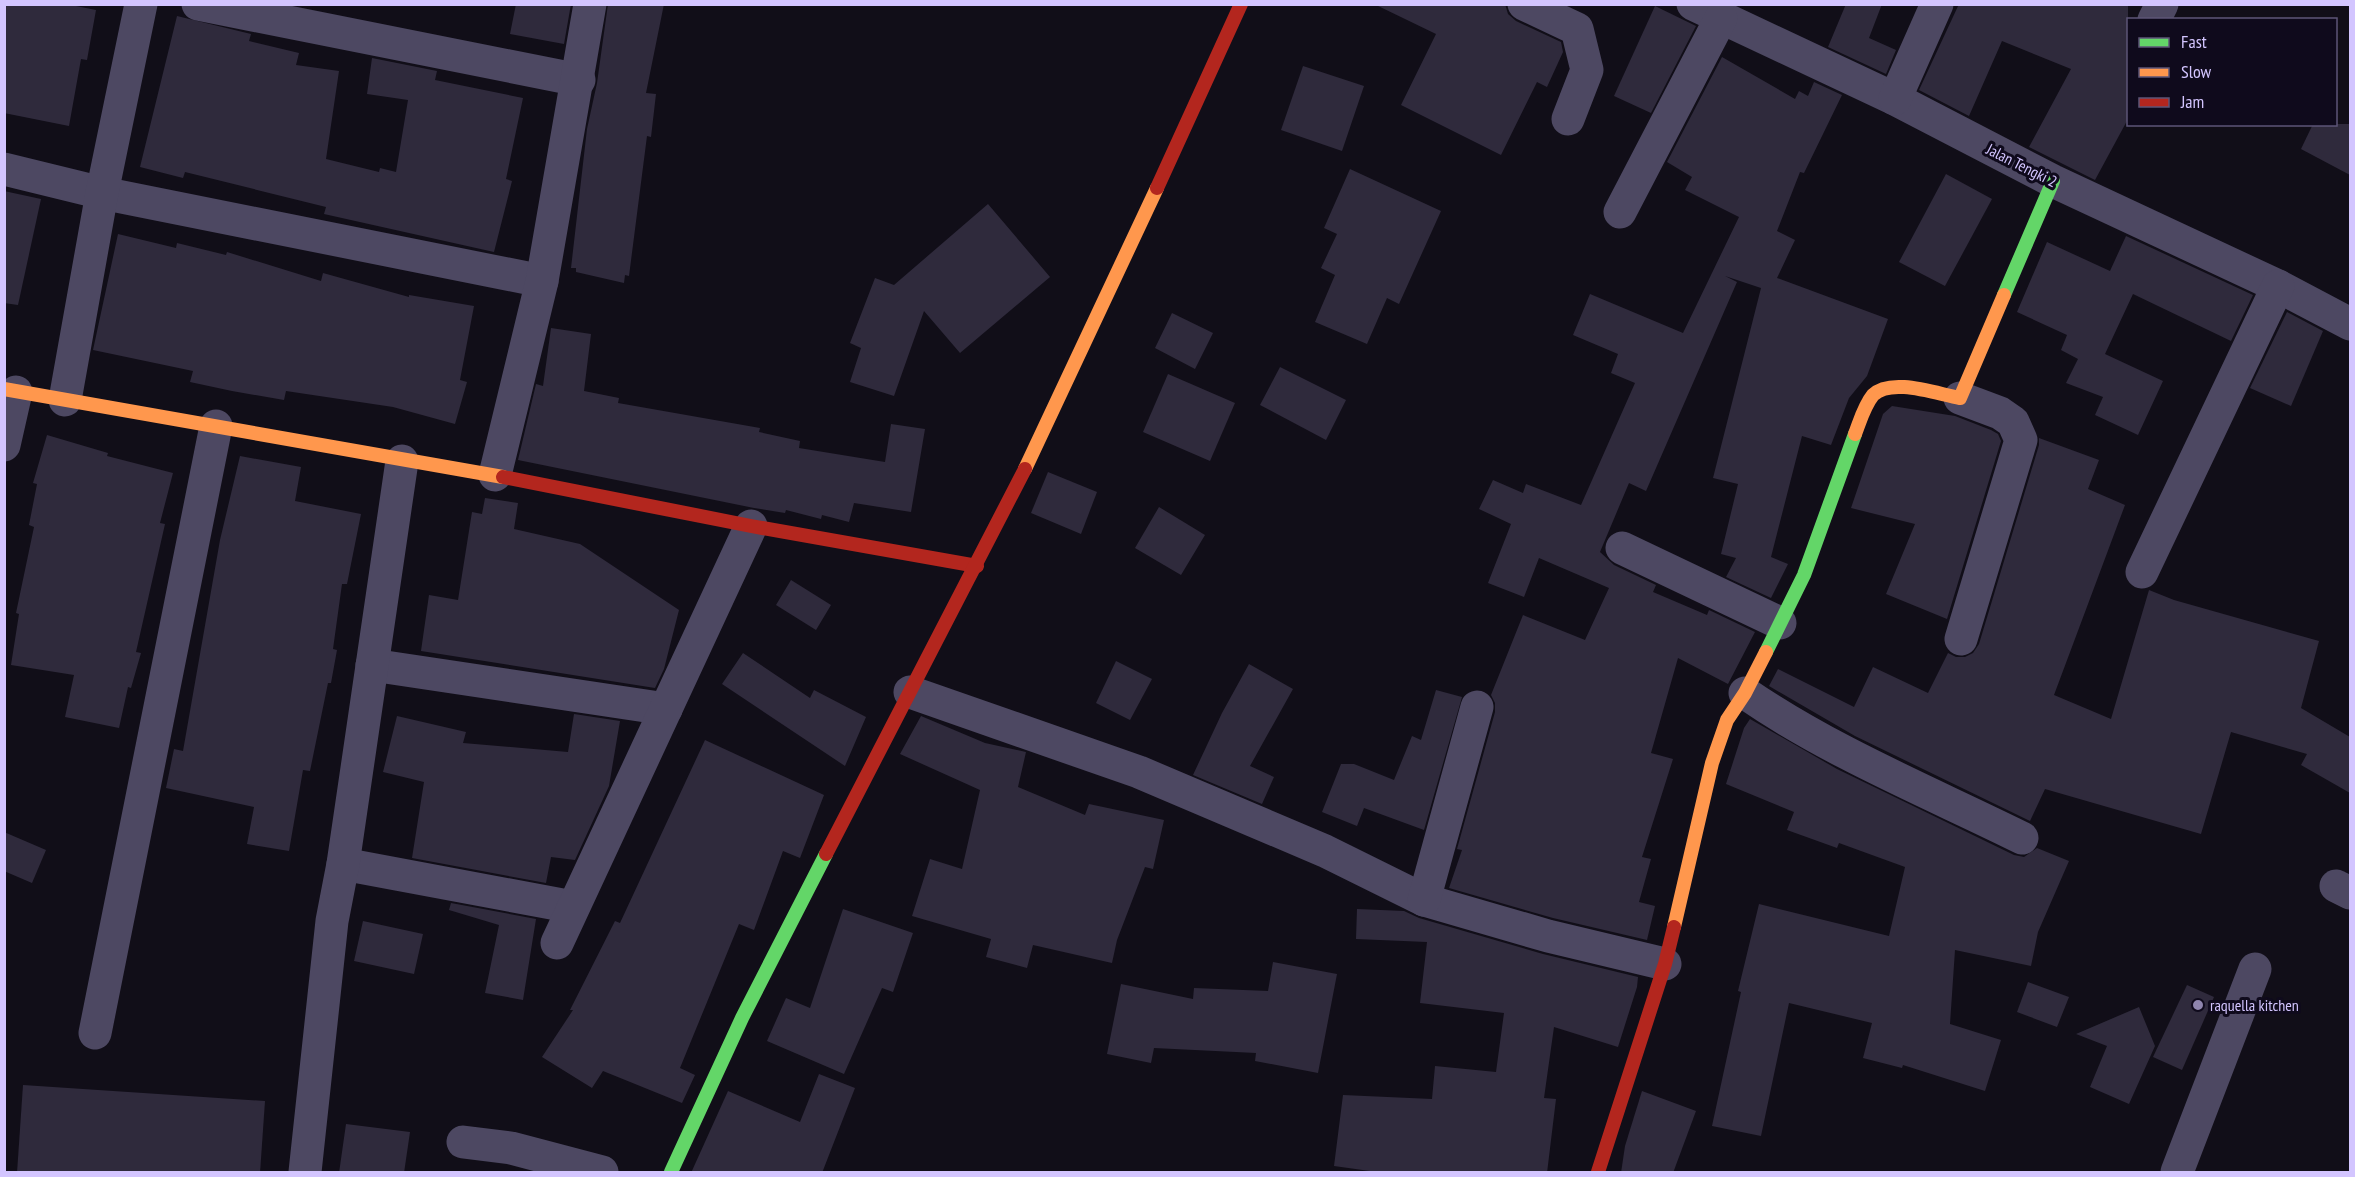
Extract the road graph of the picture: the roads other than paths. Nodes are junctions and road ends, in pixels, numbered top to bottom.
1 (141, 4) edge
2 (198, 4) edge
3 (590, 4) edge
4 (1241, 4) edge
5 (1524, 4) edge
6 (1937, 4) edge
7 (2162, 4) edge
8 (1707, 11) edge
9 (2155, 18) edge
10 (579, 80) junction
11 (1895, 99) junction
12 (1568, 118) dead end
13 (4, 169) edge
14 (2053, 181) junction
15 (102, 193) junction
16 (1620, 212) dead end
17 (542, 281) junction
18 (2278, 286) junction
19 (2350, 324) edge
20 (10, 390) edge
21 (1960, 398) junction
22 (65, 400) junction
23 (216, 426) junction
24 (4, 445) edge
25 (402, 461) junction
26 (495, 475) junction
27 (751, 526) junction
28 (1622, 548) dead end
29 (977, 566) junction
30 (2142, 572) dead end
31 (1780, 623) junction
32 (1961, 639) dead end
33 (372, 665) junction
34 (910, 692) junction
35 (1745, 693) junction
36 (1477, 707) dead end
37 (666, 709) junction
38 (2022, 838) dead end
39 (343, 864) junction
40 (1424, 900) junction
41 (573, 908) junction
42 (557, 943) dead end
43 (1665, 964) junction
44 (2255, 969) dead end
45 (94, 1033) dead end
46 (463, 1142) dead end
47 (305, 1173) edge
48 (602, 1173) edge
49 (671, 1173) edge
50 (1598, 1173) edge
51 (2177, 1173) edge

1 - 15 street
2 - 10 street
3 - 10 street
4 - 29 street
5 - 12 street
6 - 11 street
7 - 9 street
8 - 11 street, Jalan Tengki 2
8 - 16 street
10 - 17 street
11 - 14 street, Jalan Tengki 2
13 - 15 street
14 - 18 street, Jalan Tengki 2
14 - 21 street
15 - 17 street
15 - 22 street
17 - 26 street
18 - 19 street, Jalan Tengki 2
18 - 30 street
20 - 22 street
20 - 24 street
21 - 31 street
21 - 32 street
22 - 23 street
23 - 25 street
23 - 45 street
25 - 26 street
25 - 33 street
26 - 27 street
27 - 29 street
27 - 37 street
28 - 31 street
29 - 34 street
31 - 35 street
33 - 37 street
33 - 39 street
34 - 40 street
34 - 49 street
35 - 38 street
35 - 43 street
36 - 40 street
37 - 41 street
39 - 41 street
39 - 47 street
40 - 43 street
41 - 42 street
43 - 50 street
44 - 51 street
46 - 48 street

